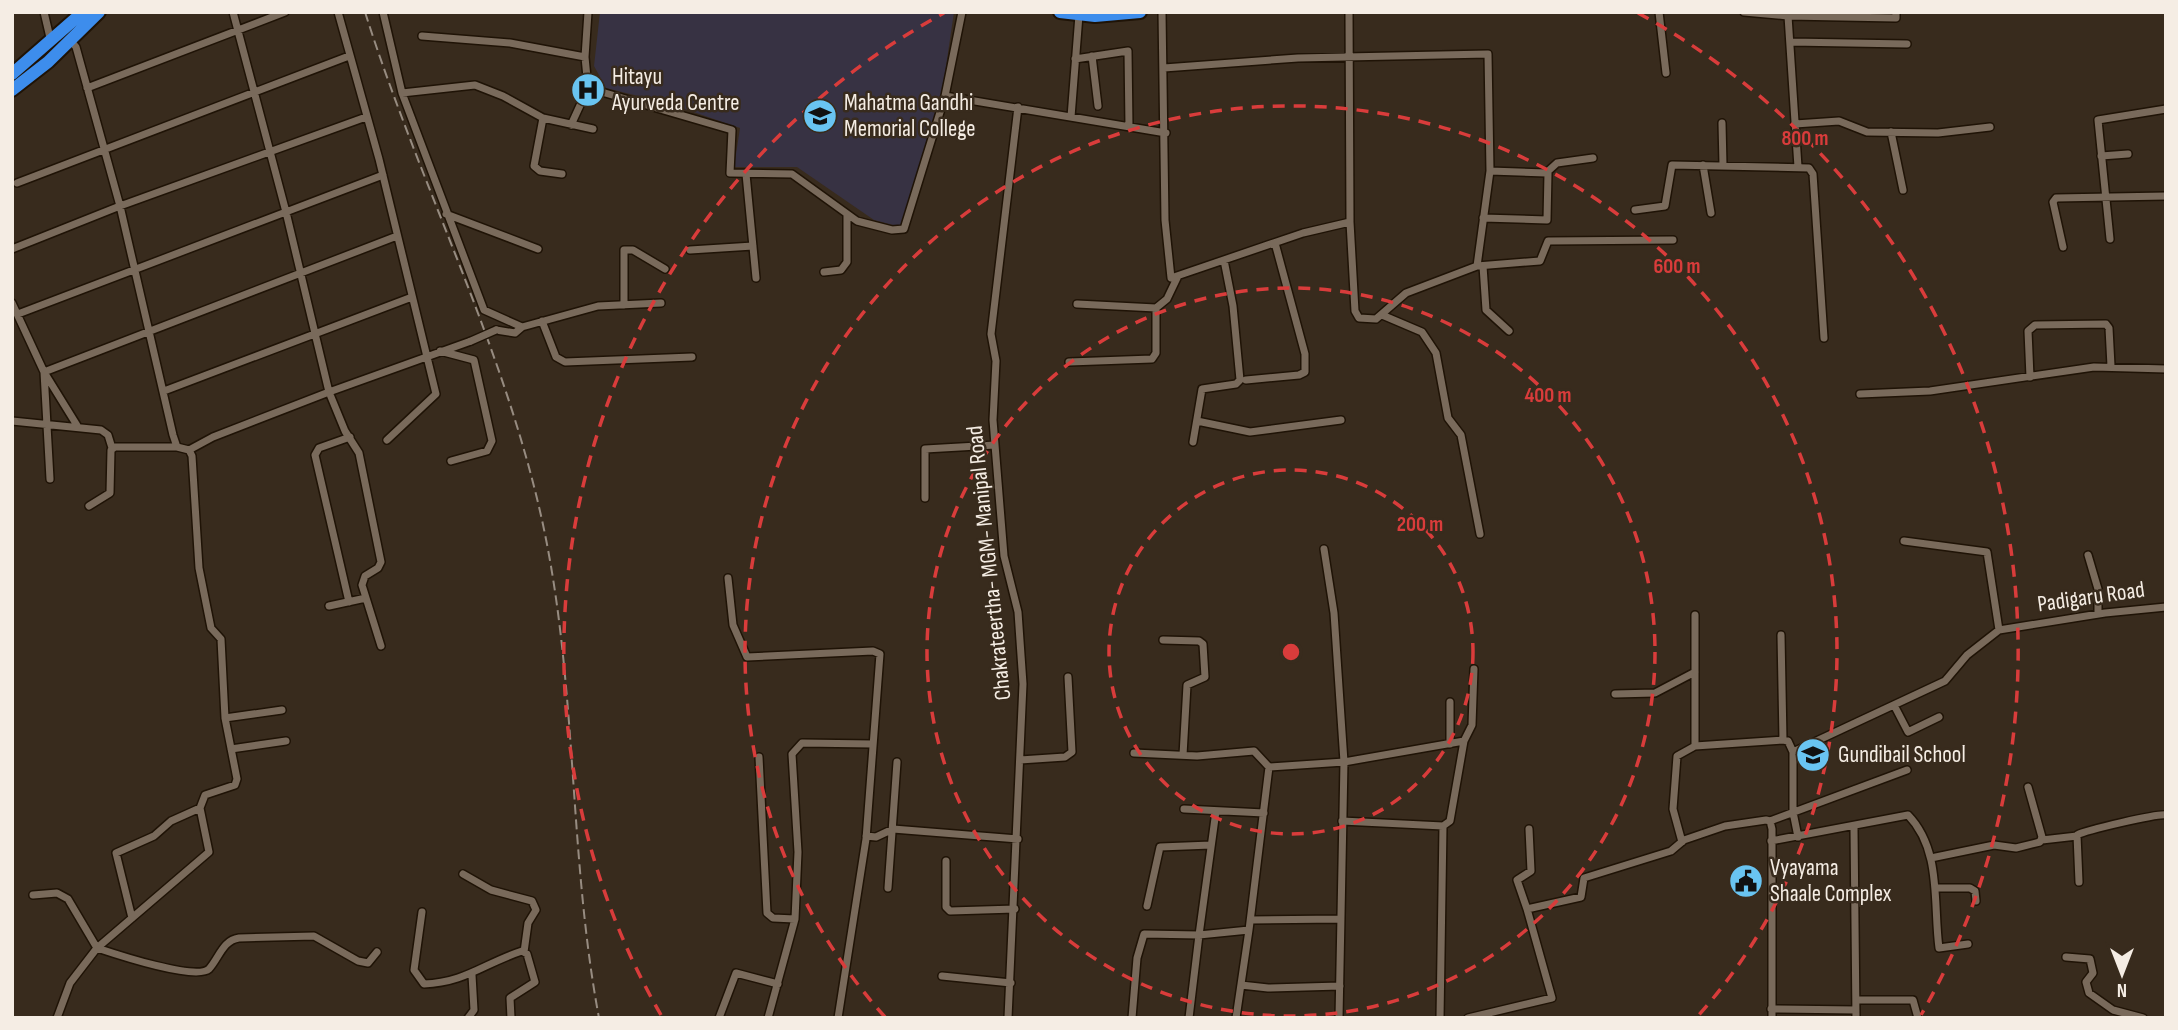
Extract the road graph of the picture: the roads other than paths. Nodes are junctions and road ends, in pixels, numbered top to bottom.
1 (44, 12) edge
2 (83, 12) edge
3 (99, 12) edge
4 (233, 12) edge
5 (285, 12) edge
6 (338, 12) edge
7 (383, 12) edge
8 (588, 12) edge
9 (962, 12) edge
10 (1060, 12) edge
11 (1140, 12) edge
12 (1162, 12) edge
13 (1349, 12) edge
14 (1659, 12) edge
15 (1744, 12) edge
16 (1896, 12) edge
17 (1079, 15) junction
18 (1788, 16) junction
19 (238, 32) junction
20 (422, 36) dead end
21 (70, 40) junction
22 (1791, 42) junction
23 (51, 43) junction
24 (1907, 44) dead end
25 (349, 56) junction
26 (1093, 56) junction
27 (1351, 56) junction
28 (585, 57) junction
29 (1075, 58) junction
30 (1164, 68) junction
31 (1665, 73) dead end
32 (12, 74) edge
33 (87, 88) junction
34 (589, 88) junction
35 (12, 90) edge
36 (255, 92) junction
37 (402, 93) junction
38 (945, 96) junction
39 (1098, 106) dead end
40 (1018, 107) junction
41 (2166, 109) edge
42 (366, 117) junction
43 (1071, 117) junction
44 (543, 118) junction
45 (1722, 123) dead end
46 (1795, 124) junction
47 (571, 125) junction
48 (1129, 127) junction
49 (1990, 127) dead end
50 (593, 129) dead end
51 (1891, 132) junction
52 (1166, 133) junction
53 (104, 152) junction
54 (270, 154) junction
55 (2128, 154) dead end
56 (2101, 156) junction
57 (1594, 158) dead end
58 (1703, 165) junction
59 (1723, 165) junction
60 (1798, 167) junction
61 (1490, 171) junction
62 (746, 173) junction
63 (1548, 173) junction
64 (562, 174) dead end
65 (383, 175) junction
66 (17, 183) dead end
67 (1903, 190) dead end
68 (2166, 196) edge
69 (2105, 198) junction
70 (120, 206) junction
71 (1635, 210) dead end
72 (286, 212) junction
73 (1711, 213) dead end
74 (446, 214) junction
75 (847, 215) junction
76 (1483, 218) junction
77 (1350, 222) junction
78 (397, 236) junction
79 (2110, 239) dead end
80 (1673, 240) dead end
81 (1275, 243) junction
82 (753, 246) junction
83 (2063, 247) dead end
84 (12, 249) edge
85 (538, 249) dead end
86 (690, 250) dead end
87 (1224, 260) junction
88 (1480, 266) junction
89 (665, 269) dead end
90 (135, 270) junction
91 (300, 272) junction
92 (824, 272) dead end
93 (1178, 276) junction
94 (756, 278) dead end
95 (412, 298) junction
96 (12, 303) edge
97 (661, 303) dead end
98 (1077, 304) dead end
99 (624, 305) junction
100 (1156, 308) junction
101 (18, 314) junction
102 (1382, 315) junction
103 (541, 321) junction
104 (522, 327) junction
105 (150, 331) junction
106 (315, 331) junction
107 (1508, 331) dead end
108 (1824, 338) dead end
109 (440, 351) junction
110 (427, 355) junction
111 (692, 356) dead end
112 (1069, 362) dead end
113 (2110, 366) junction
114 (2166, 369) edge
115 (44, 372) junction
116 (2030, 377) junction
117 (1246, 380) dead end
118 (164, 391) junction
119 (329, 392) junction
120 (1860, 394) dead end
121 (1341, 420) dead end
122 (12, 421) edge
123 (1197, 421) junction
124 (46, 424) junction
125 (78, 427) junction
126 (350, 437) junction
127 (387, 439) dead end
128 (1193, 442) dead end
129 (995, 445) junction
130 (177, 447) junction
131 (112, 448) junction
132 (188, 450) junction
133 (451, 461) dead end
134 (50, 480) dead end
135 (925, 498) dead end
136 (89, 506) dead end
137 (1479, 534) dead end
138 (1904, 541) dead end
139 (1324, 549) dead end
140 (2088, 555) dead end
141 (728, 578) dead end
142 (366, 598) junction
143 (349, 602) junction
144 (329, 606) dead end
145 (2166, 607) edge
146 (2098, 614) junction
147 (1695, 615) dead end
148 (1999, 630) junction
149 (1782, 635) dead end
150 (1163, 640) dead end
151 (381, 646) dead end
152 (1474, 669) dead end
153 (1695, 672) junction
154 (1068, 677) dead end
155 (1615, 694) dead end
156 (1450, 702) dead end
157 (1894, 705) junction
158 (282, 710) dead end
159 (1939, 717) dead end
160 (225, 718) junction
161 (1783, 740) junction
162 (286, 741) dead end
163 (1464, 741) junction
164 (872, 744) junction
165 (1450, 744) junction
166 (1695, 746) junction
167 (231, 749) junction
168 (1793, 752) junction
169 (1134, 753) dead end
170 (1182, 755) junction
171 (759, 757) dead end
172 (1020, 760) junction
173 (897, 762) dead end
174 (1344, 762) junction
175 (1269, 768) junction
176 (1907, 770) dead end
177 (2028, 787) dead end
178 (200, 808) junction
179 (1184, 809) dead end
180 (1216, 811) junction
181 (1793, 811) junction
182 (1264, 813) junction
183 (2166, 815) edge
184 (1342, 821) junction
185 (1770, 821) junction
186 (1443, 825) junction
187 (1854, 828) junction
188 (893, 829) junction
189 (1529, 829) dead end
190 (866, 836) junction
191 (2077, 836) junction
192 (1798, 837) junction
193 (1017, 839) junction
194 (2042, 840) junction
195 (1772, 841) junction
196 (1682, 842) junction
197 (1212, 845) junction
198 (1931, 858) junction
199 (946, 861) dead end
200 (463, 874) dead end
201 (2079, 882) dead end
202 (888, 888) dead end
203 (1937, 888) junction
204 (33, 895) dead end
205 (1976, 901) dead end
206 (1147, 906) dead end
207 (1015, 909) junction
208 (1527, 909) junction
209 (422, 912) dead end
210 (131, 918) junction
211 (795, 919) junction
212 (1340, 919) junction
213 (1251, 920) junction
214 (1249, 930) junction
215 (1199, 935) junction
216 (1968, 944) dead end
217 (97, 948) junction
218 (524, 952) junction
219 (377, 953) dead end
220 (2066, 957) dead end
221 (472, 975) junction
222 (942, 975) dead end
223 (1010, 983) junction
224 (778, 984) junction
225 (1241, 985) junction
226 (1339, 986) junction
227 (1856, 1000) junction
228 (1772, 1013) edge
229 (1856, 1014) edge
230 (57, 1018) edge
231 (468, 1018) edge
232 (511, 1018) edge
233 (719, 1018) edge
234 (768, 1018) edge
235 (838, 1018) edge
236 (1008, 1018) edge
237 (1132, 1018) edge
238 (1188, 1018) edge
239 (1236, 1018) edge
240 (1339, 1018) edge
241 (1440, 1018) edge
242 (1468, 1018) edge
243 (1918, 1018) edge
244 (2143, 1018) edge

1 - 23 street
2 - 23 highway
3 - 21 highway
4 - 19 street
5 - 19 street
6 - 25 street
7 - 37 street
8 - 28 street
9 - 38 street
10 - 17 highway
11 - 17 highway
12 - 30 street
13 - 27 street
14 - 31 street
15 - 18 street
16 - 18 street
17 - 29 street
18 - 22 street
19 - 33 street
19 - 36 street
20 - 28 street
21 - 33 street
21 - 35 highway
22 - 24 street
22 - 46 street
23 - 32 highway
25 - 36 street
25 - 42 street
26 - 29 street
26 - 39 street
26 - 48 street
27 - 30 street
27 - 61 street
27 - 77 street
28 - 34 street
29 - 43 street
30 - 52 street
33 - 53 street
34 - 47 street
34 - 62 street
36 - 53 street
36 - 54 street
37 - 44 street
37 - 74 street
38 - 40 street
38 - 75 street
40 - 43 street
40 - 129 street, Chakrateertha- MGM- Manipal Road
41 - 56 street
42 - 54 street
42 - 65 street
43 - 48 street
44 - 47 street
44 - 64 street
45 - 59 street
46 - 51 street
46 - 60 street
47 - 50 street
48 - 52 street
49 - 51 street
51 - 67 street
52 - 93 street
53 - 66 street
53 - 70 street
54 - 70 street
54 - 72 street
55 - 56 street
56 - 69 street
57 - 63 street
58 - 59 street
58 - 71 street
58 - 73 street
59 - 60 street
60 - 108 street
61 - 63 street
61 - 76 street
62 - 75 street
62 - 82 street
63 - 76 street
65 - 72 street
65 - 78 street
68 - 69 street
69 - 79 street
69 - 83 street
70 - 84 street
70 - 90 street
72 - 90 street
72 - 91 street
74 - 85 street
74 - 104 street
75 - 92 street
76 - 88 street
77 - 81 street
77 - 102 street
78 - 91 street
78 - 95 street
80 - 88 street
81 - 87 street
81 - 117 street
82 - 86 street
82 - 94 street
87 - 93 street
87 - 123 street
88 - 102 street
88 - 107 street
89 - 99 street
90 - 101 street
90 - 105 street
91 - 105 street
91 - 106 street
93 - 100 street
95 - 106 street
95 - 110 street
96 - 101 street
97 - 99 street
98 - 100 street
99 - 103 street
100 - 112 street
101 - 115 street
102 - 137 street
103 - 104 street
103 - 111 street
104 - 109 street, bridge
105 - 115 street
105 - 118 street
106 - 118 street
106 - 119 street
109 - 110 street
109 - 133 street
110 - 119 street
110 - 127 street
113 - 114 street
113 - 116 street
113 - 116 street
115 - 124 street
115 - 125 street
116 - 120 street
118 - 130 street
119 - 126 street
119 - 132 street
121 - 123 street
122 - 124 street
123 - 128 street
124 - 125 street
124 - 134 street
125 - 131 street
126 - 142 street
126 - 143 street
129 - 135 street
129 - 172 street, Chakrateertha- MGM- Manipal Road
130 - 131 street
130 - 132 street
131 - 136 street
132 - 160 street
138 - 148 street
139 - 174 street
140 - 146 street
141 - 164 street
142 - 143 street
142 - 151 street
143 - 144 street
145 - 146 street, Padigaru Road
146 - 148 street, Padigaru Road
147 - 153 street
148 - 157 street
149 - 161 street
150 - 170 street
152 - 163 street
153 - 155 street
153 - 166 street
154 - 172 street
156 - 165 street
157 - 159 street
157 - 168 street
158 - 160 street
160 - 167 street
161 - 166 street
161 - 168 street
162 - 167 street
163 - 165 street
163 - 186 street
164 - 190 street
164 - 211 street
165 - 174 street
166 - 196 street
167 - 178 street
168 - 181 street
169 - 170 street
170 - 175 street
171 - 211 street
172 - 193 street, Chakrateertha- MGM- Manipal Road
173 - 188 street
174 - 175 street
174 - 184 street
175 - 182 street
176 - 181 street
177 - 194 street
178 - 210 street
178 - 210 street
179 - 180 street
180 - 182 street
180 - 197 street
181 - 185 street
181 - 192 street
182 - 213 street
183 - 191 street
184 - 186 street
184 - 212 street
185 - 195 street
185 - 196 street
186 - 241 street
187 - 192 street
187 - 198 street
187 - 227 street
188 - 190 street
188 - 193 street
188 - 202 street
189 - 208 street
190 - 235 street
191 - 194 street
191 - 201 street
192 - 195 street
193 - 207 street, Chakrateertha- MGM- Manipal Road
194 - 198 street
195 - 228 street
196 - 208 street
197 - 206 street
197 - 215 street
198 - 203 street
199 - 207 street
200 - 218 street
203 - 205 street
203 - 216 street
204 - 217 street
207 - 223 street, Chakrateertha- MGM- Manipal Road
208 - 242 street
209 - 221 street
210 - 217 street
211 - 224 street
212 - 213 street
212 - 226 street
213 - 214 street
214 - 215 street
214 - 225 street
215 - 237 street
215 - 238 street
217 - 219 street
217 - 230 street
218 - 221 street
218 - 232 street
220 - 244 street
221 - 231 street
222 - 223 street
223 - 236 street, Chakrateertha- MGM- Manipal Road
224 - 233 street
224 - 234 street
225 - 226 street
225 - 239 street
226 - 240 street
227 - 229 street
227 - 243 street
228 - 229 street

